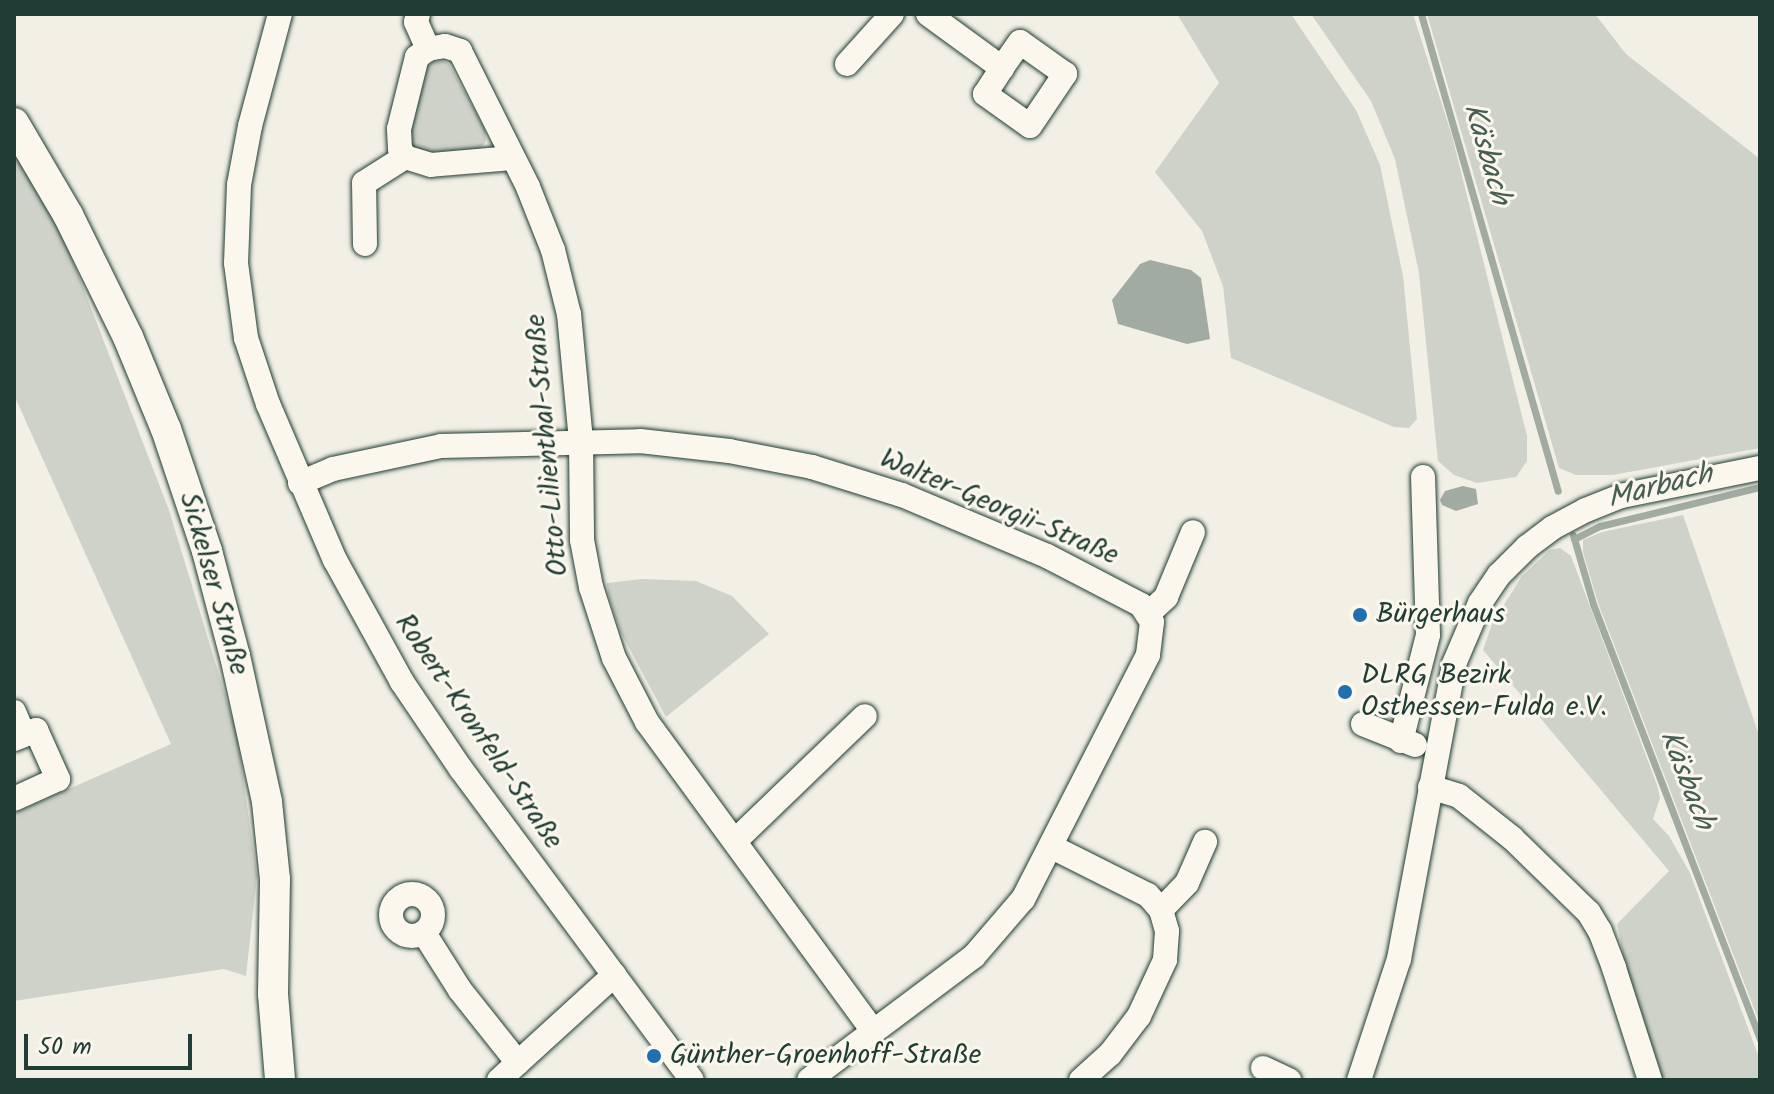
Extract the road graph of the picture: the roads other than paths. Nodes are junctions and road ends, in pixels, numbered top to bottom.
1 (280, 14) edge
2 (418, 14) edge
3 (892, 14) edge
4 (928, 14) edge
5 (428, 49) junction
6 (847, 64) dead end
7 (1002, 68) dead end
8 (14, 123) edge
9 (405, 157) junction
10 (512, 158) junction
11 (365, 244) dead end
12 (581, 440) junction
13 (1760, 468) edge
14 (1423, 477) dead end
15 (300, 483) junction
16 (1193, 532) dead end
17 (1148, 614) junction
18 (14, 712) edge
19 (865, 716) dead end
20 (1363, 724) dead end
21 (19, 737) edge
22 (1401, 741) junction
23 (1436, 751) junction
24 (1430, 787) junction
25 (14, 799) edge
26 (735, 841) junction
27 (1205, 842) dead end
28 (1052, 847) junction
29 (1161, 910) junction
30 (424, 933) dead end
31 (614, 975) junction
32 (873, 1031) junction
33 (518, 1063) junction
34 (1263, 1068) dead end
35 (280, 1080) edge
36 (499, 1080) edge
37 (692, 1080) edge
38 (809, 1080) edge
39 (1081, 1080) edge
40 (1289, 1080) edge
41 (1359, 1080) edge
42 (1650, 1080) edge

1 - 15 street, Robert-Kronfeld-Straße
2 - 5 street
3 - 6 street
4 - 7 street
5 - 9 street
5 - 10 street, Otto-Lilienthal-Straße
8 - 35 main road, Sickelser Straße
9 - 10 street
9 - 11 street
10 - 12 street, Otto-Lilienthal-Straße
12 - 15 street, Walter-Georgii-Straße
12 - 17 street, Walter-Georgii-Straße
12 - 26 street, Otto-Lilienthal-Straße
13 - 23 street
14 - 22 street
15 - 31 street, Robert-Kronfeld-Straße
16 - 17 street
17 - 28 street
18 - 21 street
19 - 26 street
20 - 22 street
21 - 25 street
22 - 23 street
23 - 24 street
24 - 41 street
24 - 42 street
26 - 32 street, Otto-Lilienthal-Straße
27 - 29 street
28 - 29 street
28 - 32 street
29 - 39 street
30 - 33 street
31 - 33 street
31 - 37 street, Robert-Kronfeld-Straße
32 - 38 street
33 - 36 street
34 - 40 street

